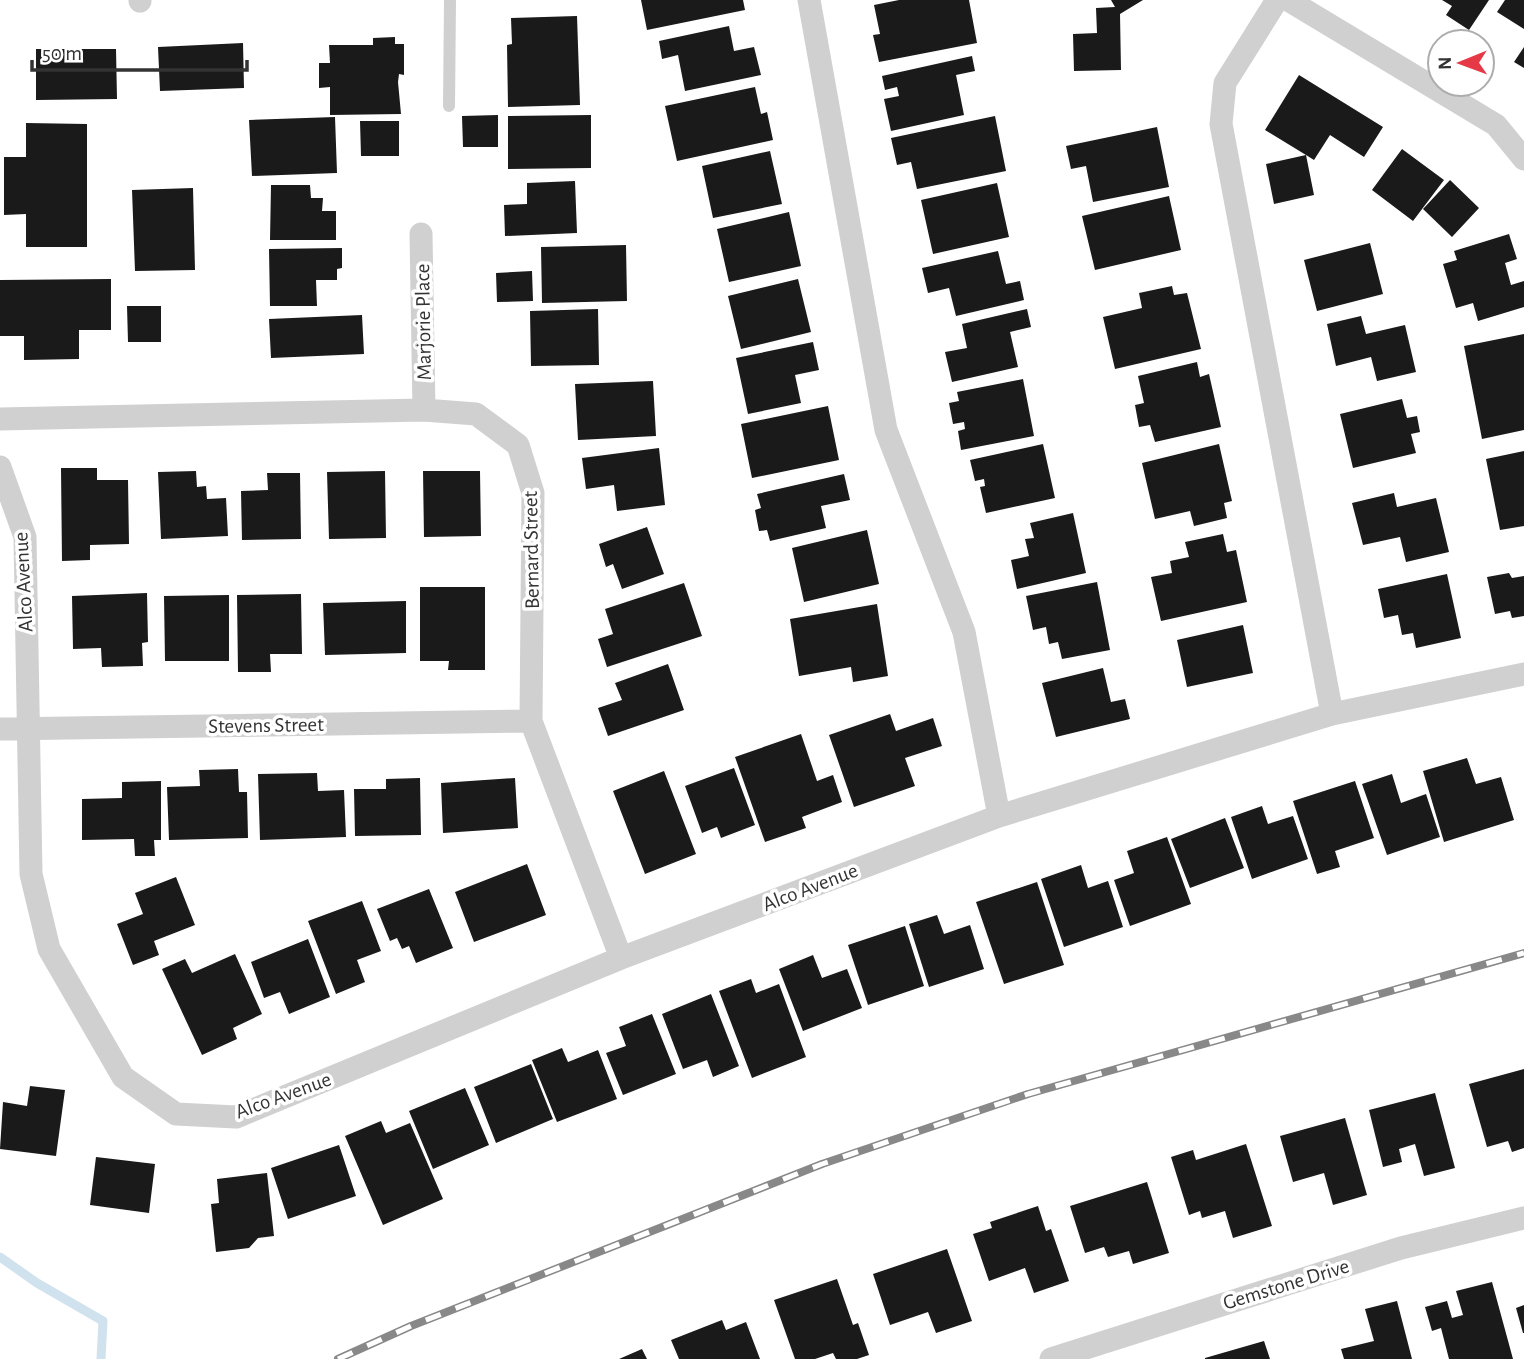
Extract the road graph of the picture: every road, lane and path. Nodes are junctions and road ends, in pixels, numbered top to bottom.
1 (450, 0) edge
2 (809, 0) edge
3 (1277, 0) edge
4 (1288, 0) edge
5 (449, 106) dead end
6 (1524, 159) edge
7 (421, 234) dead end
8 (424, 410) junction
9 (0, 419) edge
10 (0, 467) edge
11 (1524, 674) edge
12 (1332, 714) junction
13 (531, 721) junction
14 (0, 729) edge
15 (27, 729) junction
16 (999, 816) junction
17 (621, 958) junction
18 (1524, 1218) edge
19 (1095, 1351) edge
20 (1051, 1359) edge

1 - 5 lane
2 - 16 street
3 - 12 street
4 - 6 street
7 - 8 street, Marjorie Place
8 - 9 street, Bernard Street
8 - 13 street, Bernard Street
10 - 15 street, Alco Avenue
11 - 12 street, Alco Avenue
12 - 16 street, Alco Avenue
13 - 15 street, Stevens Street
13 - 17 street, Bernard Street
14 - 15 street, Stevens Street
15 - 17 street, Alco Avenue
16 - 17 street, Alco Avenue
18 - 19 street, Gemstone Drive
19 - 20 street, Gemstone Drive

